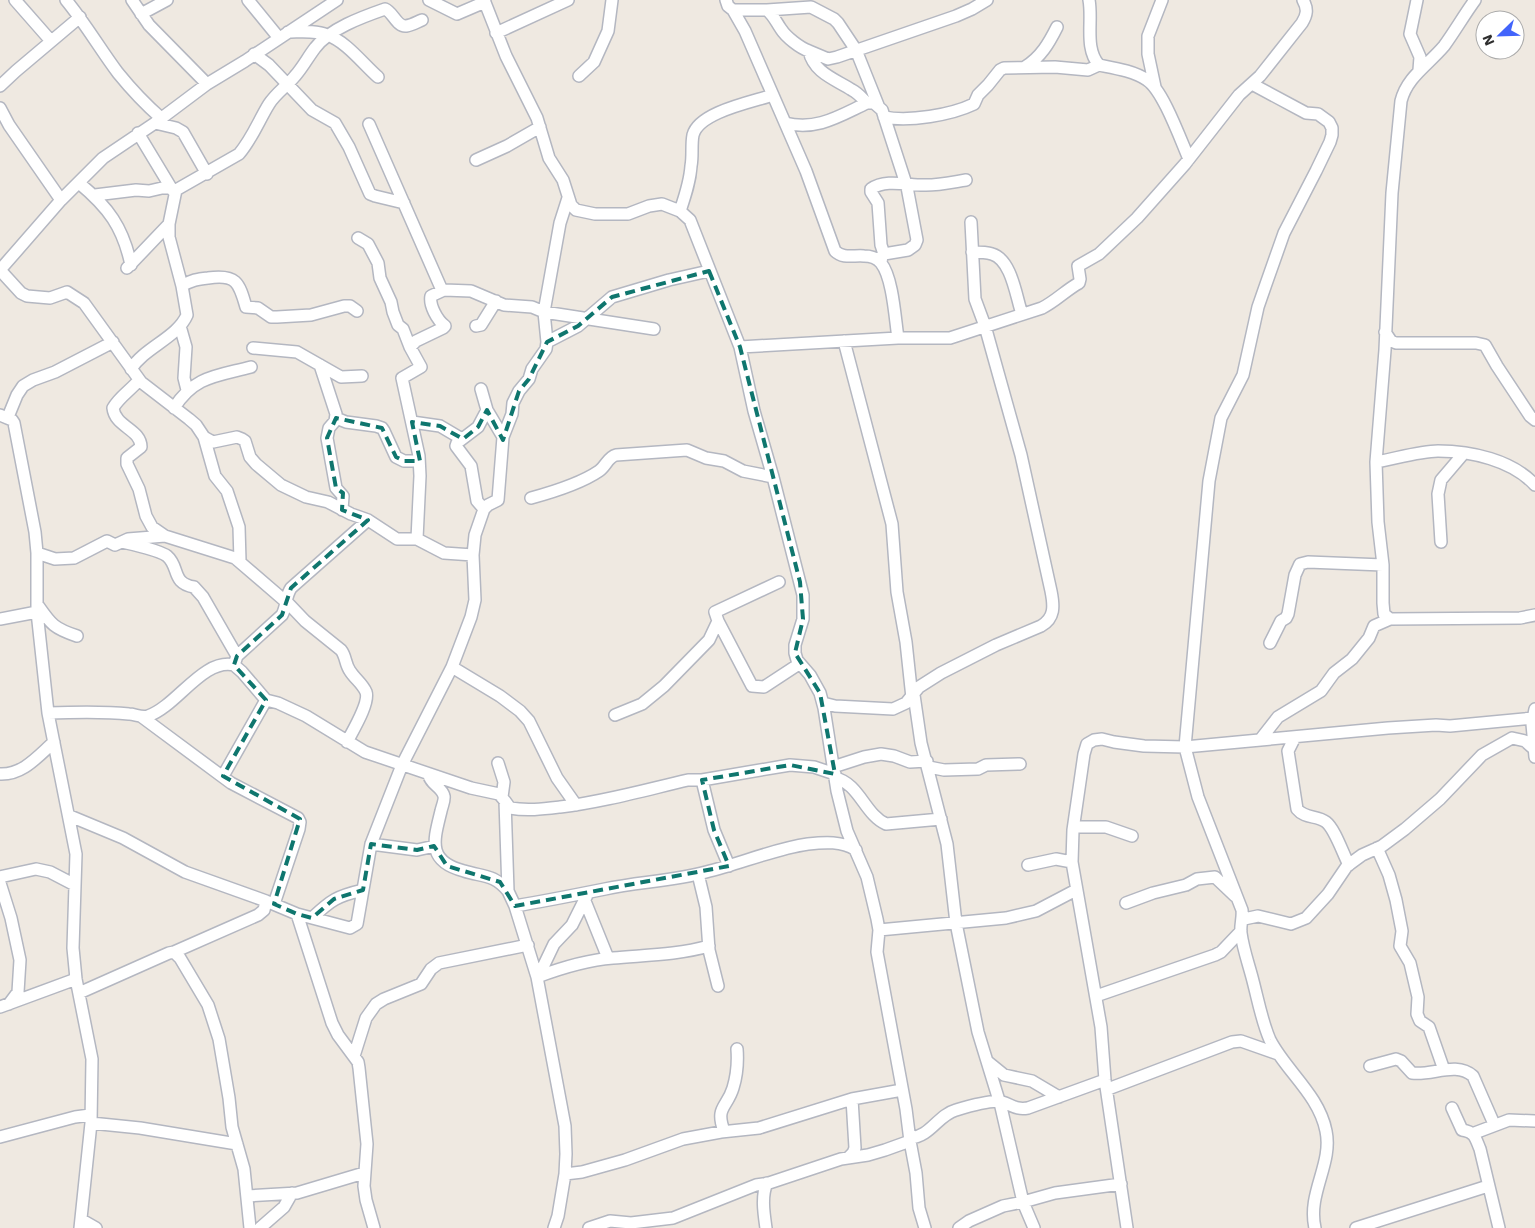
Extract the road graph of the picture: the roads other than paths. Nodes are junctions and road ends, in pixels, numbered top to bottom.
1 (15, 0) edge
2 (66, 0) edge
3 (132, 0) edge
4 (166, 0) edge
5 (248, 0) edge
6 (430, 0) edge
7 (568, 0) edge
8 (612, 0) edge
9 (987, 0) edge
10 (1089, 0) edge
11 (1162, 0) edge
12 (1303, 0) edge
13 (1417, 0) edge
14 (1475, 0) edge
15 (484, 1) edge
16 (334, 2) edge
17 (729, 5) edge
18 (767, 10) junction
19 (141, 14) junction
20 (80, 17) junction
21 (422, 20) dead end
22 (1057, 28) dead end
23 (314, 32) junction
24 (496, 33) junction
25 (283, 35) junction
26 (327, 35) junction
27 (51, 41) junction
28 (315, 47) junction
29 (856, 50) junction
30 (809, 51) junction
31 (254, 54) junction
32 (1099, 65) junction
33 (1025, 67) junction
34 (1420, 70) junction
35 (579, 76) dead end
36 (378, 77) dead end
37 (2, 81) edge
38 (207, 84) junction
39 (1252, 84) junction
40 (288, 85) junction
41 (1156, 89) junction
42 (773, 95) junction
43 (873, 104) junction
44 (0, 108) edge
45 (884, 117) junction
46 (158, 120) junction
47 (785, 123) junction
48 (369, 124) dead end
49 (540, 127) junction
50 (138, 133) junction
51 (1189, 159) junction
52 (476, 160) dead end
53 (207, 174) junction
54 (966, 180) dead end
55 (80, 183) junction
56 (906, 184) junction
57 (172, 190) junction
58 (95, 195) junction
59 (568, 198) junction
60 (61, 200) junction
61 (404, 203) junction
62 (680, 211) junction
63 (971, 222) dead end
64 (169, 224) junction
65 (358, 238) dead end
66 (972, 252) junction
67 (883, 258) junction
68 (0, 270) edge
69 (710, 271) junction
70 (182, 286) junction
71 (444, 290) junction
72 (496, 301) junction
73 (357, 311) dead end
74 (544, 312) junction
75 (1022, 314) junction
76 (587, 318) junction
77 (180, 326) junction
78 (476, 326) dead end
79 (985, 326) junction
80 (654, 329) dead end
81 (1385, 332) junction
82 (898, 338) junction
83 (844, 341) junction
84 (113, 342) junction
85 (547, 342) junction
86 (410, 347) junction
87 (740, 347) junction
88 (253, 348) dead end
89 (320, 365) junction
90 (251, 367) dead end
91 (131, 369) junction
92 (362, 376) dead end
93 (139, 380) junction
94 (481, 389) dead end
95 (187, 390) junction
96 (174, 408) junction
97 (487, 410) junction
98 (4, 416) edge
99 (336, 418) junction
100 (1535, 420) edge
101 (412, 422) junction
102 (204, 437) junction
103 (503, 437) junction
104 (462, 440) junction
105 (1464, 453) junction
106 (419, 461) junction
107 (1376, 462) junction
108 (774, 478) junction
109 (1535, 484) edge
110 (531, 498) dead end
111 (484, 509) junction
112 (342, 510) junction
113 (368, 520) junction
114 (165, 536) junction
115 (417, 539) junction
116 (122, 542) junction
117 (1441, 542) dead end
118 (37, 553) junction
119 (473, 555) junction
120 (240, 561) junction
121 (1383, 565) junction
122 (779, 582) dead end
123 (285, 601) junction
124 (37, 607) junction
125 (1535, 616) edge
126 (0, 619) edge
127 (1390, 619) junction
128 (718, 621) junction
129 (77, 636) dead end
130 (1270, 643) dead end
131 (236, 660) junction
132 (799, 664) junction
133 (452, 667) junction
134 (913, 696) junction
135 (266, 700) junction
136 (823, 703) junction
137 (48, 713) junction
138 (1534, 714) edge
139 (615, 715) dead end
140 (142, 717) junction
141 (1296, 736) junction
142 (1512, 738) junction
143 (1260, 740) junction
144 (54, 742) junction
145 (347, 742) junction
146 (1185, 747) junction
147 (1534, 753) edge
148 (498, 763) dead end
149 (928, 764) junction
150 (1020, 764) dead end
151 (402, 765) junction
152 (834, 773) junction
153 (0, 774) edge
154 (428, 774) junction
155 (223, 776) junction
156 (702, 780) junction
157 (504, 799) junction
158 (576, 805) junction
159 (70, 816) junction
160 (941, 819) junction
161 (1074, 827) junction
162 (847, 831) junction
163 (1132, 836) dead end
164 (832, 843) junction
165 (371, 844) junction
166 (435, 846) junction
167 (1377, 848) junction
168 (856, 850) junction
169 (1072, 862) junction
170 (1028, 865) dead end
171 (1348, 865) junction
172 (730, 866) junction
173 (698, 874) junction
174 (0, 878) edge
175 (75, 885) junction
176 (363, 890) junction
177 (1076, 890) junction
178 (508, 891) junction
179 (1235, 896) junction
180 (586, 897) junction
181 (270, 902) junction
182 (1126, 903) dead end
183 (515, 906) junction
184 (297, 914) junction
185 (312, 918) junction
186 (1244, 919) junction
187 (956, 923) junction
188 (879, 930) junction
189 (1241, 931) junction
190 (528, 946) junction
191 (709, 946) junction
192 (174, 952) junction
193 (608, 958) junction
194 (539, 976) junction
195 (76, 979) junction
196 (718, 986) dead end
197 (79, 993) junction
198 (1096, 996) junction
199 (4, 1005) edge
200 (737, 1049) dead end
201 (1278, 1054) junction
202 (354, 1056) junction
203 (987, 1061) junction
204 (1370, 1066) dead end
205 (1444, 1070) junction
206 (1106, 1085) junction
207 (902, 1090) junction
208 (1059, 1097) junction
209 (852, 1099) junction
210 (998, 1102) junction
211 (1452, 1108) dead end
212 (90, 1119) junction
213 (1535, 1121) edge
214 (1494, 1124) junction
215 (724, 1131) junction
216 (1472, 1134) junction
217 (0, 1137) edge
218 (910, 1139) junction
219 (237, 1144) junction
220 (848, 1158) junction
221 (364, 1173) junction
222 (565, 1174) junction
223 (767, 1183) junction
224 (1121, 1184) junction
225 (1488, 1186) junction
226 (292, 1193) junction
227 (247, 1196) junction
228 (1023, 1202) junction
229 (81, 1224) edge
230 (96, 1228) edge
231 (250, 1228) edge
232 (260, 1228) edge
233 (374, 1228) edge
234 (554, 1228) edge
235 (589, 1228) edge
236 (766, 1228) edge
237 (925, 1228) edge
238 (959, 1228) edge
239 (1034, 1228) edge
240 (1127, 1228) edge
241 (1314, 1228) edge
242 (1356, 1228) edge
243 (1499, 1228) edge

1 - 27 street
2 - 20 street
3 - 19 street
4 - 19 street
5 - 25 street
6 - 15 street
7 - 24 street
8 - 35 street
9 - 29 street
10 - 32 street
11 - 41 street
12 - 39 street
13 - 34 street
14 - 34 street
15 - 24 street
16 - 23 street
16 - 25 street
17 - 18 street
17 - 42 street
18 - 29 street
18 - 30 street
19 - 38 street
20 - 27 street
20 - 46 street
21 - 26 street
22 - 33 street
23 - 25 street
23 - 26 street
23 - 28 street
24 - 49 street
25 - 31 street
26 - 28 street
26 - 36 street
27 - 37 street
28 - 40 street
29 - 30 street
29 - 43 street
30 - 43 street
31 - 38 street
31 - 40 street
32 - 33 street
32 - 41 street
33 - 45 street
34 - 81 street
38 - 46 street
39 - 51 street
39 - 146 street
40 - 53 street
40 - 61 street
41 - 51 street
42 - 47 street
42 - 62 street
43 - 45 street
43 - 47 street
44 - 60 street
45 - 56 street
46 - 50 street
46 - 53 street
47 - 67 street
48 - 61 street
49 - 52 street
49 - 59 street
50 - 55 street
50 - 57 street
51 - 75 street
53 - 57 street
54 - 56 street
55 - 58 street
55 - 60 street
56 - 67 street
56 - 67 street
57 - 58 street
57 - 64 street
58 - 64 street
59 - 62 street
59 - 74 street
60 - 68 street
61 - 71 street
62 - 69 street
63 - 66 street
64 - 70 street
65 - 86 street
66 - 75 street
66 - 79 street
67 - 82 street
68 - 84 street
69 - 76 street
69 - 87 street
70 - 73 street
70 - 77 street
71 - 72 street
71 - 86 street
72 - 74 street
72 - 78 street
74 - 76 street
74 - 85 street
75 - 79 street
76 - 80 street
76 - 85 street
77 - 91 street
77 - 95 street
79 - 82 street
79 - 134 street
81 - 100 street
81 - 107 street
82 - 83 street
83 - 87 street
83 - 134 street
84 - 91 street
84 - 98 street
85 - 103 street
86 - 101 street
87 - 108 street
88 - 89 street
89 - 92 street
89 - 99 street
90 - 95 street
91 - 93 street
93 - 96 street
93 - 114 street
94 - 97 street
95 - 96 street
96 - 102 street
97 - 103 street
97 - 104 street
98 - 118 street
99 - 106 street
99 - 112 street
101 - 104 street
101 - 106 street
102 - 112 street
102 - 120 street
103 - 111 street
104 - 111 street
105 - 107 street
105 - 109 street
105 - 117 street
106 - 115 street
107 - 121 street
108 - 110 street
108 - 132 street
111 - 119 street
112 - 113 street
113 - 115 street
113 - 123 street
114 - 116 street
114 - 120 street
115 - 119 street
116 - 118 street
116 - 131 street
118 - 124 street
119 - 133 street
120 - 123 street
121 - 127 street
121 - 130 street
122 - 128 street
123 - 131 street
123 - 145 street
124 - 126 street
124 - 129 street
124 - 137 street
125 - 127 street
127 - 143 street
128 - 132 street
128 - 139 street
131 - 135 street
131 - 140 street
132 - 136 street
133 - 151 street
133 - 158 street
134 - 136 street
134 - 149 street
135 - 145 street
135 - 155 street
136 - 152 street
137 - 140 street
137 - 144 street
138 - 141 street
138 - 142 street
138 - 147 street
140 - 155 street
141 - 143 street
141 - 171 street
142 - 147 street
142 - 167 street
143 - 146 street
144 - 153 street
144 - 159 street
145 - 151 street
146 - 161 street
146 - 179 street
148 - 157 street
149 - 150 street
149 - 152 street
149 - 160 street
151 - 154 street
151 - 165 street
152 - 156 street
152 - 160 street
152 - 162 street
154 - 157 street
154 - 166 street
155 - 181 street
156 - 158 street
156 - 172 street
157 - 158 street
157 - 178 street
159 - 175 street
159 - 181 street
160 - 187 street
161 - 163 street
161 - 169 street
162 - 164 street
162 - 168 street
164 - 168 street
164 - 172 street
165 - 166 street
165 - 176 street
166 - 178 street
167 - 171 street
167 - 205 street
168 - 188 street
169 - 170 street
169 - 177 street
171 - 186 street
172 - 173 street
173 - 180 street
173 - 191 street
174 - 175 street
174 - 199 street
175 - 195 street
176 - 185 street
176 - 185 street
177 - 187 street
177 - 198 street
178 - 183 street
179 - 182 street
179 - 186 street
180 - 183 street
180 - 193 street
180 - 194 street
181 - 184 street
181 - 192 street
183 - 190 street
184 - 185 street
184 - 202 street
186 - 189 street
187 - 188 street
187 - 203 street
188 - 207 street
189 - 198 street
189 - 201 street
190 - 194 street
190 - 202 street
191 - 193 street
191 - 196 street
192 - 197 street
192 - 219 street
193 - 194 street
194 - 222 street
195 - 197 street
195 - 199 street
197 - 212 street
198 - 206 street
200 - 215 street
201 - 206 street
201 - 241 street
202 - 221 street
203 - 208 street
203 - 210 street
204 - 205 street
205 - 214 street
206 - 208 street
206 - 224 street
207 - 209 street
207 - 218 street
208 - 210 street
209 - 215 street
209 - 220 street
210 - 218 street
210 - 228 street
211 - 216 street
212 - 217 street
212 - 219 street
212 - 229 street
213 - 214 street
214 - 216 street
215 - 222 street
216 - 225 street
218 - 220 street
218 - 237 street
219 - 227 street
220 - 223 street
221 - 226 street
221 - 233 street
222 - 234 street
223 - 235 street
223 - 236 street
224 - 228 street
224 - 240 street
225 - 242 street
225 - 243 street
226 - 227 street
226 - 232 street
227 - 231 street
228 - 238 street
228 - 239 street
229 - 230 street

